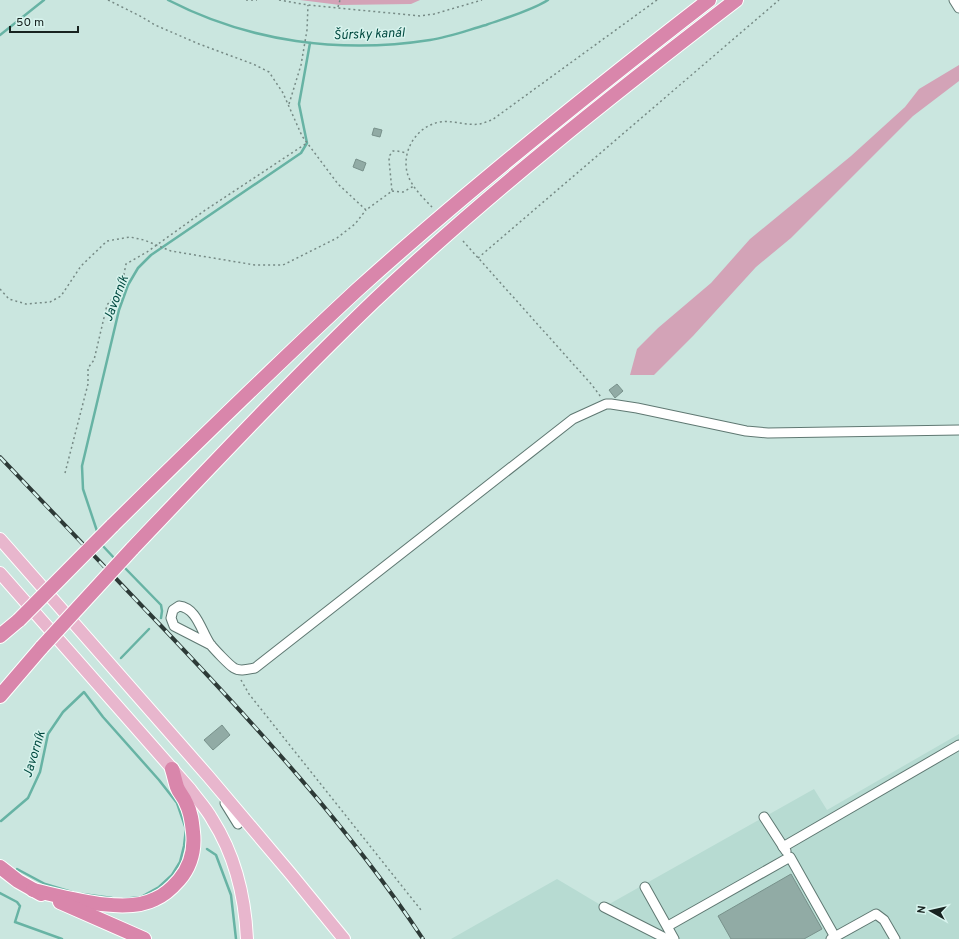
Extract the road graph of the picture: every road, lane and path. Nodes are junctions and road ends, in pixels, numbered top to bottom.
1 (108, 0) edge
2 (246, 0) edge
3 (257, 0) edge
4 (279, 0) edge
5 (340, 0) edge
6 (482, 0) edge
7 (657, 0) edge
8 (710, 0) edge
9 (736, 0) edge
10 (779, 0) edge
11 (954, 0) edge
12 (308, 5) junction
13 (338, 7) junction
14 (959, 8) edge
15 (288, 104) junction
16 (307, 143) junction
17 (407, 153) junction
18 (414, 186) junction
19 (392, 191) junction
20 (432, 207) dead end
21 (366, 210) junction
22 (463, 241) dead end
23 (157, 245) junction
24 (478, 258) junction
25 (0, 289) edge
26 (606, 404) junction
27 (959, 430) edge
28 (65, 473) dead end
29 (0, 539) edge
30 (0, 573) edge
31 (19, 620) junction
32 (0, 636) edge
33 (0, 641) edge
34 (211, 645) junction
35 (235, 669) junction
36 (0, 696) edge
37 (959, 745) edge
38 (172, 769) junction
39 (208, 776) junction
40 (764, 817) dead end
41 (238, 824) dead end
42 (783, 847) junction
43 (790, 857) junction
44 (0, 867) edge
45 (645, 886) dead end
46 (33, 890) junction
47 (604, 907) dead end
48 (421, 910) dead end
49 (668, 926) junction
50 (833, 938) edge
51 (893, 938) edge
52 (144, 939) edge
53 (248, 939) edge
54 (344, 939) edge
55 (667, 939) edge
56 (674, 939) edge

1 - 15 path
2 - 3 path
4 - 12 path
5 - 13 path
6 - 13 path
7 - 17 path
8 - 31 highway, bridge
9 - 36 highway, bridge
10 - 24 path
11 - 14 lane
12 - 13 path
12 - 15 path
15 - 16 path
16 - 21 path
16 - 23 path
17 - 18 path
17 - 19 path
18 - 19 path
18 - 20 path
19 - 21 path
21 - 23 path
22 - 24 path
23 - 25 path
23 - 28 path
24 - 26 path
26 - 27 lane
26 - 35 lane
29 - 39 main road
30 - 38 main road
31 - 32 highway
31 - 33 lane
34 - 34 lane
34 - 35 lane
35 - 48 path
37 - 42 lane
38 - 46 highway
38 - 53 main road
39 - 41 lane
39 - 54 main road
40 - 42 lane
42 - 43 lane
43 - 49 lane
43 - 50 lane
44 - 46 highway
45 - 49 lane
46 - 52 highway
47 - 55 lane
49 - 56 lane
50 - 51 lane

